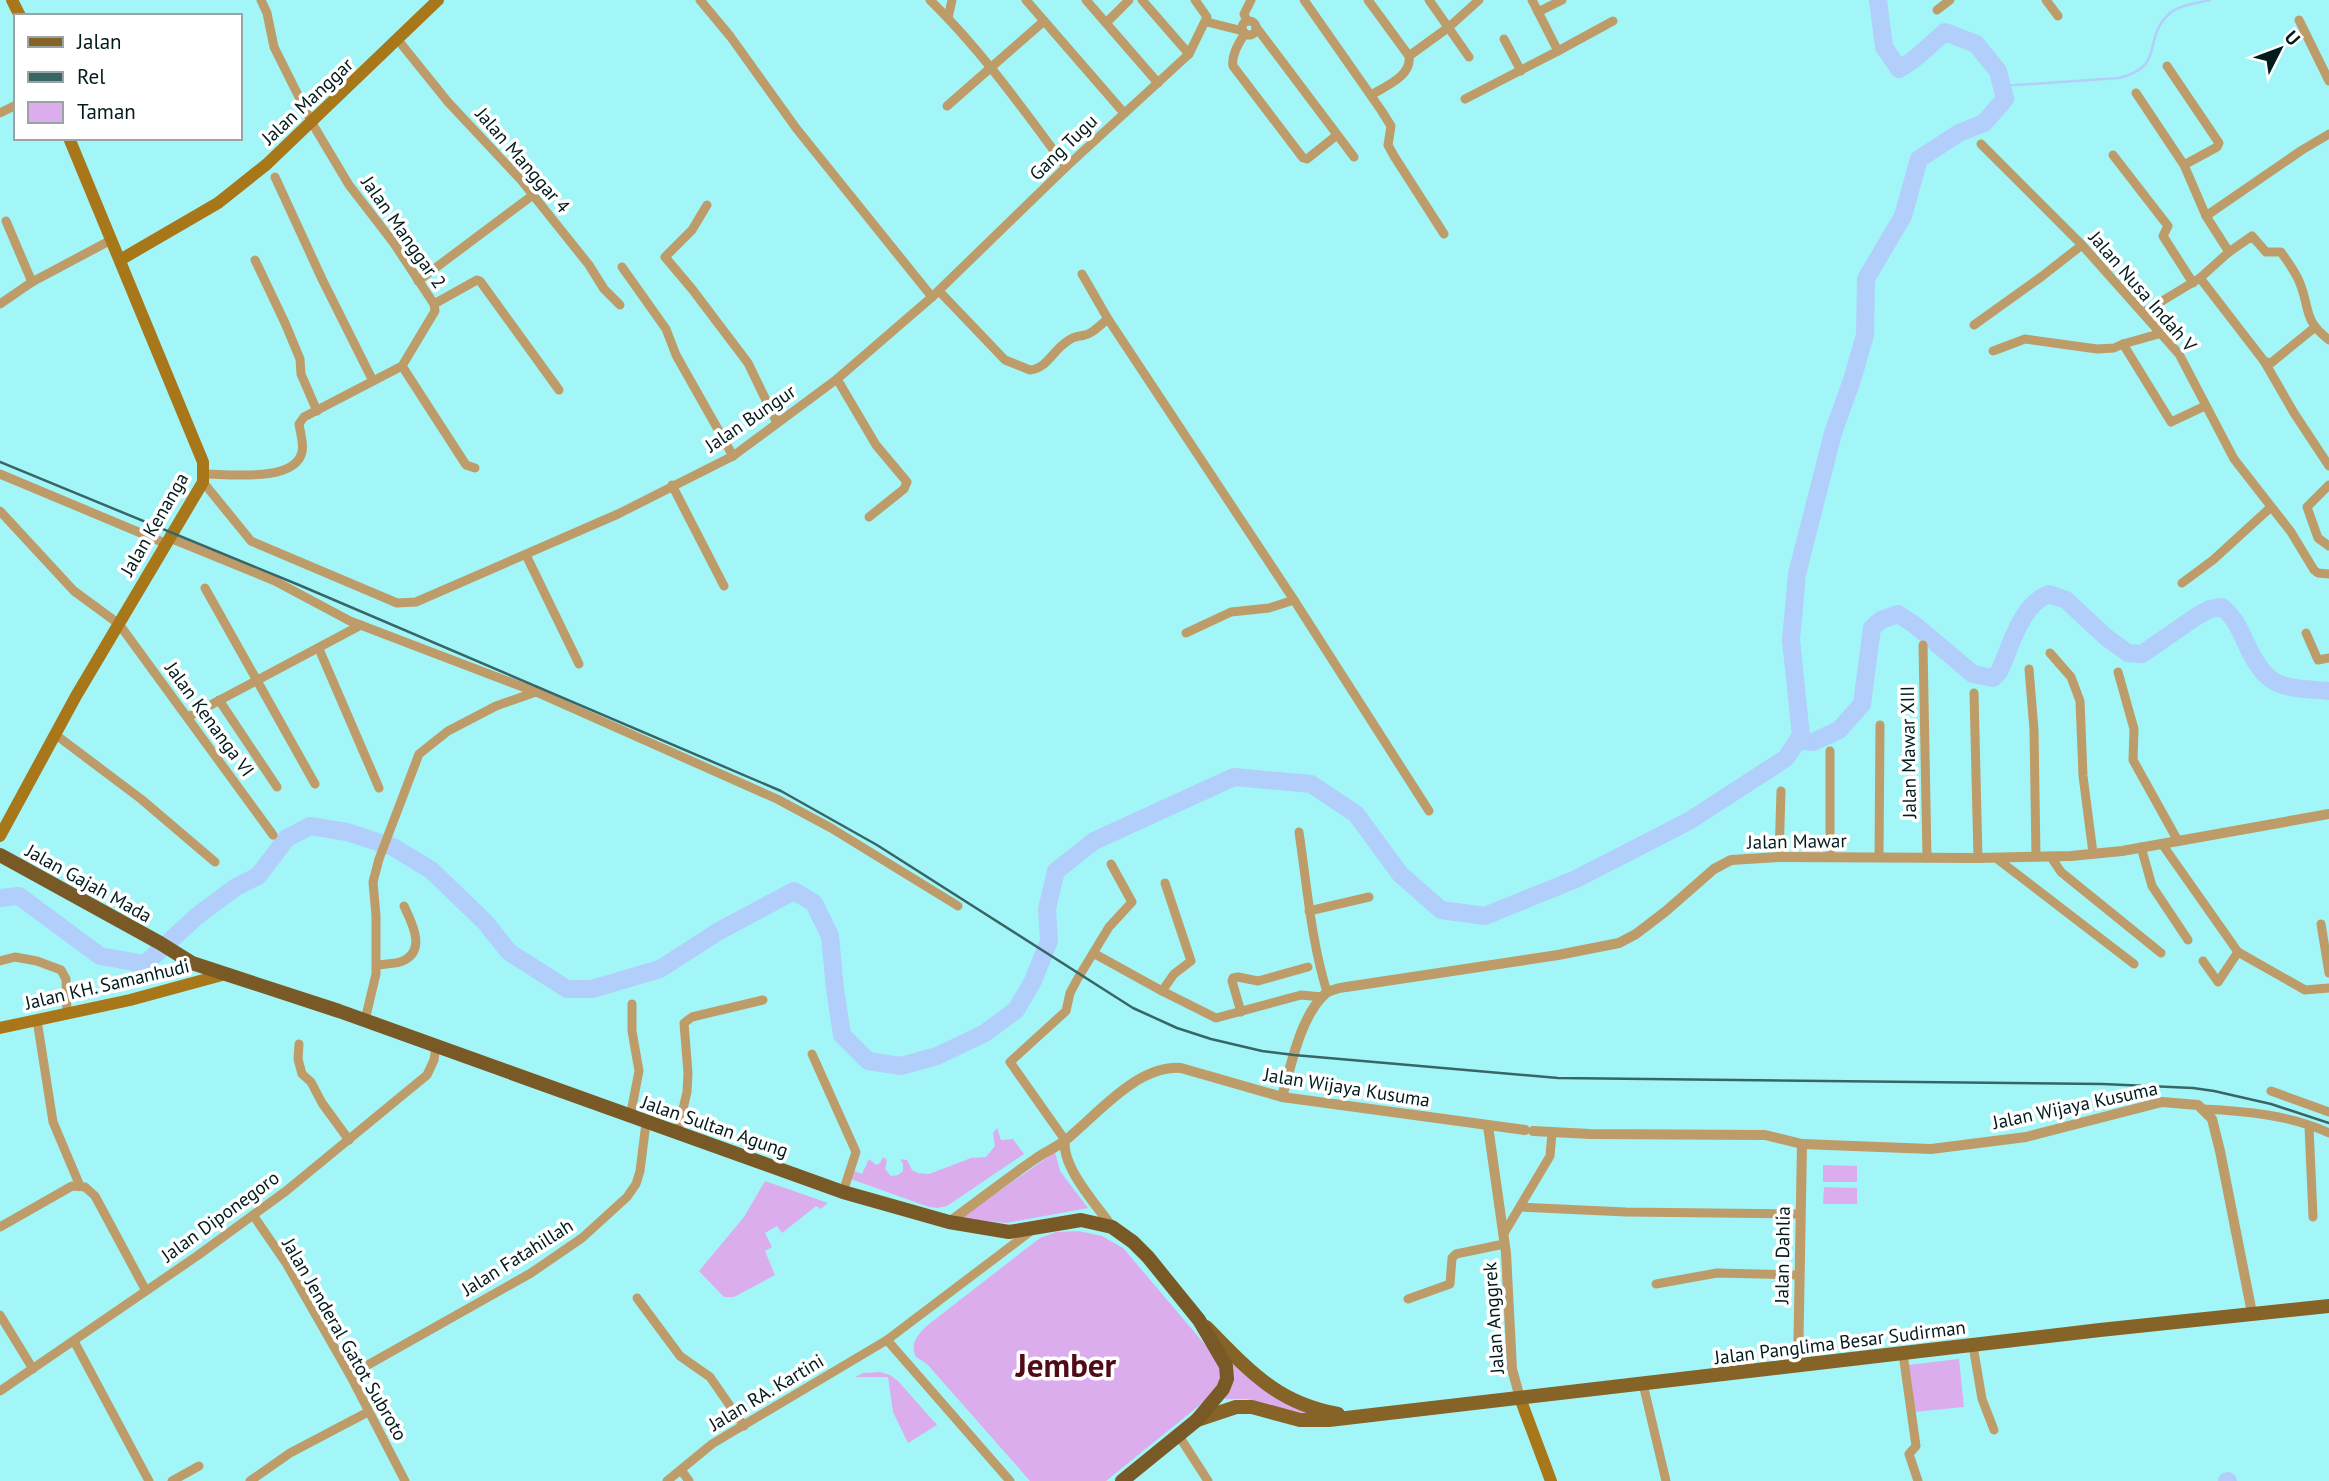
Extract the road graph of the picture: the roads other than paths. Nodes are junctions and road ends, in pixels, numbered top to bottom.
1 (261, 0) edge
2 (438, 0) edge
3 (700, 0) edge
4 (930, 0) edge
5 (952, 0) edge
6 (1026, 0) edge
7 (1086, 0) edge
8 (1129, 0) edge
9 (1142, 0) edge
10 (1195, 0) edge
11 (1251, 0) edge
12 (1304, 0) edge
13 (1368, 0) edge
14 (1429, 0) edge
15 (1479, 0) edge
16 (1532, 0) edge
17 (1562, 0) edge
18 (1950, 0) edge
19 (2046, 0) edge
20 (1937, 10) dead end
21 (1538, 12) junction
22 (2058, 16) dead end
23 (948, 18) junction
24 (1207, 19) junction
25 (2299, 20) dead end
26 (1044, 21) junction
27 (1247, 21) junction
28 (1613, 22) dead end
29 (1106, 23) junction
30 (1256, 27) junction
31 (1449, 27) junction
32 (1244, 32) junction
33 (1504, 39) dead end
34 (398, 40) junction
35 (1558, 51) junction
36 (1189, 54) junction
37 (1409, 57) junction
38 (1469, 57) dead end
39 (2167, 65) dead end
40 (993, 68) junction
41 (1521, 71) junction
42 (2329, 81) edge
43 (1158, 83) junction
44 (2136, 93) dead end
45 (1371, 95) junction
46 (1465, 99) dead end
47 (947, 106) dead end
48 (1124, 113) junction
49 (312, 123) junction
50 (2329, 134) edge
51 (1337, 135) junction
52 (70, 140) edge
53 (1982, 144) dead end
54 (2113, 155) dead end
55 (1354, 157) dead end
56 (2184, 165) junction
57 (1066, 167) junction
58 (275, 177) dead end
59 (533, 195) junction
60 (707, 205) dead end
61 (2206, 216) junction
62 (6, 221) dead end
63 (1444, 234) dead end
64 (111, 240) junction
65 (2082, 245) junction
66 (2229, 251) junction
67 (120, 260) junction
68 (255, 260) dead end
69 (622, 267) dead end
70 (1082, 274) dead end
71 (2196, 280) junction
72 (418, 281) junction
73 (32, 282) junction
74 (936, 294) junction
75 (0, 304) edge
76 (434, 304) junction
77 (620, 305) dead end
78 (2144, 312) junction
79 (1108, 319) junction
80 (1974, 325) dead end
81 (2314, 328) junction
82 (2162, 334) junction
83 (2329, 340) edge
84 (2123, 344) junction
85 (1993, 351) dead end
86 (2264, 361) junction
87 (404, 364) junction
88 (837, 379) junction
89 (373, 381) junction
90 (559, 390) dead end
91 (2205, 406) junction
92 (317, 411) junction
93 (778, 423) junction
94 (733, 456) junction
95 (2329, 466) edge
96 (475, 468) dead end
97 (0, 474) edge
98 (204, 478) junction
99 (673, 485) junction
100 (2329, 485) edge
101 (2270, 508) junction
102 (0, 511) edge
103 (869, 517) dead end
104 (168, 541) junction
105 (2329, 546) edge
106 (526, 555) junction
107 (2329, 574) edge
108 (2182, 583) dead end
109 (724, 586) dead end
110 (205, 588) dead end
111 (1294, 600) junction
112 (119, 624) junction
113 (361, 625) junction
114 (1186, 633) dead end
115 (2306, 633) dead end
116 (1923, 645) dead end
117 (319, 649) junction
118 (2050, 653) dead end
119 (2329, 658) edge
120 (579, 664) dead end
121 (2029, 669) dead end
122 (2118, 672) dead end
123 (257, 680) junction
124 (536, 692) junction
125 (1974, 693) dead end
126 (219, 700) junction
127 (188, 717) junction
128 (1880, 725) dead end
129 (56, 735) junction
130 (1830, 751) dead end
131 (315, 784) dead end
132 (277, 787) dead end
133 (379, 788) dead end
134 (1781, 791) dead end
135 (1429, 811) dead end
136 (2329, 814) edge
137 (1299, 832) dead end
138 (273, 835) dead end
139 (0, 836) edge
140 (2178, 841) junction
141 (2162, 844) junction
142 (2141, 847) junction
143 (2093, 853) junction
144 (0, 855) edge
145 (1779, 857) junction
146 (1830, 857) junction
147 (1879, 857) junction
148 (2036, 857) junction
149 (2051, 857) junction
150 (1927, 858) junction
151 (1978, 858) junction
152 (1996, 858) junction
153 (215, 862) dead end
154 (1111, 864) dead end
155 (1165, 883) dead end
156 (1369, 897) dead end
157 (404, 906) dead end
158 (958, 906) dead end
159 (1309, 911) junction
160 (2321, 924) dead end
161 (2188, 940) dead end
162 (2238, 952) junction
163 (2161, 953) dead end
164 (1095, 954) junction
165 (0, 961) edge
166 (2203, 961) dead end
167 (192, 963) joint
168 (2134, 964) dead end
169 (376, 965) junction
170 (1308, 967) dead end
171 (2329, 973) edge
172 (222, 975) junction
173 (2329, 988) edge
174 (1162, 991) junction
175 (1325, 995) junction
176 (763, 1000) dead end
177 (632, 1004) dead end
178 (1241, 1012) junction
179 (67, 1014) junction
180 (37, 1020) junction
181 (365, 1020) junction
182 (0, 1028) edge
183 (299, 1044) dead end
184 (436, 1046) junction
185 (812, 1054) dead end
186 (2271, 1091) dead end
187 (1282, 1097) junction
188 (2203, 1109) junction
189 (2329, 1112) edge
190 (630, 1117) junction
191 (646, 1122) junction
192 (1488, 1126) junction
193 (2309, 1126) junction
194 (1552, 1133) junction
195 (2329, 1133) edge
196 (677, 1134) junction
197 (349, 1140) junction
198 (1065, 1140) junction
199 (1802, 1144) junction
200 (80, 1186) junction
201 (843, 1192) junction
202 (1521, 1207) junction
203 (1800, 1214) junction
204 (253, 1215) junction
205 (2313, 1217) dead end
206 (949, 1222) junction
207 (0, 1227) edge
208 (1112, 1227) junction
209 (1035, 1228) junction
210 (1504, 1239) junction
211 (1800, 1275) junction
212 (1656, 1284) dead end
213 (145, 1289) junction
214 (637, 1298) dead end
215 (1408, 1300) dead end
216 (2329, 1306) edge
217 (2252, 1314) junction
218 (0, 1315) edge
219 (1200, 1321) junction
220 (887, 1340) junction
221 (74, 1341) junction
222 (1973, 1346) junction
223 (1903, 1354) junction
224 (1798, 1367) junction
225 (33, 1369) junction
226 (350, 1375) junction
227 (1643, 1384) junction
228 (0, 1391) edge
229 (1520, 1398) junction
230 (368, 1412) junction
231 (1356, 1417) junction
232 (1197, 1420) junction
233 (744, 1426) junction
234 (1994, 1430) dead end
235 (1179, 1436) junction
236 (199, 1466) dead end
237 (681, 1470) junction
238 (149, 1481) edge
239 (172, 1481) edge
240 (250, 1481) edge
241 (404, 1481) edge
242 (667, 1481) edge
243 (689, 1481) edge
244 (1010, 1481) edge
245 (1122, 1481) edge
246 (1208, 1481) edge
247 (1551, 1481) edge
248 (1665, 1481) edge
249 (1919, 1481) edge

1 - 49 street, Jalan Manggar 2
2 - 34 main road, Jalan Manggar
3 - 74 street
4 - 23 street
5 - 23 street
6 - 26 street
7 - 29 street
8 - 29 street
9 - 36 street
10 - 24 street
11 - 27 street
12 - 45 street
13 - 37 street
14 - 31 street
15 - 31 street
16 - 21 street
17 - 21 street
18 - 20 street
19 - 22 street
21 - 35 street
23 - 40 street
24 - 32 street
24 - 36 street, Gang Tugu
25 - 42 street
26 - 40 street
26 - 48 street
27 - 30 street
27 - 32 street
28 - 35 street
29 - 43 street
30 - 32 street
30 - 51 street
31 - 37 street
31 - 38 street
32 - 51 street
33 - 41 street
34 - 49 main road, Jalan Manggar
34 - 59 street, Jalan Manggar 4
35 - 41 street
36 - 43 street, Gang Tugu
37 - 45 street
39 - 56 street
40 - 47 street
40 - 57 street
41 - 46 street
43 - 48 street, Gang Tugu
44 - 56 street
45 - 63 street
48 - 57 street, Gang Tugu
49 - 67 main road, Jalan Manggar
49 - 72 street, Jalan Manggar 2
50 - 61 street
51 - 55 street
52 - 64 main road, Jalan Kenanga
53 - 65 street, Jalan Nusa Indah V
54 - 71 street
56 - 61 street
57 - 74 street, Gang Tugu
58 - 89 street
59 - 72 street
59 - 77 street, Jalan Manggar 4
60 - 93 street
61 - 66 street
62 - 73 street
64 - 67 main road, Jalan Kenanga
64 - 73 street
65 - 78 street, Jalan Nusa Indah V
65 - 80 street
66 - 71 street
66 - 81 street
67 - 98 main road, Jalan Kenanga
68 - 92 street
69 - 94 street
70 - 79 street
71 - 78 street
71 - 86 street
72 - 76 street, Jalan Manggar 2
73 - 75 street
74 - 79 street
74 - 88 street, Jalan Bungur
76 - 87 street, Jalan Manggar 2
76 - 90 street
78 - 82 street, Jalan Nusa Indah V
79 - 111 street
81 - 83 street
81 - 86 street
82 - 84 street
82 - 91 street, Jalan Nusa Indah V
84 - 85 street
84 - 91 street
86 - 95 street
87 - 89 street
87 - 96 street
88 - 93 street, Jalan Bungur
88 - 103 street
89 - 92 street
91 - 101 street, Jalan Nusa Indah V
92 - 98 street
93 - 94 street, Jalan Bungur
94 - 99 street, Jalan Bungur
97 - 104 street
98 - 104 main road, Jalan Kenanga
98 - 106 street, Jalan Bungur
99 - 106 street, Jalan Bungur
99 - 109 street
100 - 105 street
101 - 107 street, Jalan Nusa Indah V
101 - 108 street
102 - 112 street, Jalan Kenanga VI
104 - 112 main road, Jalan Kenanga
104 - 113 street
106 - 120 street
110 - 123 street
111 - 114 street
111 - 135 street
112 - 127 street, Jalan Kenanga VI
112 - 129 main road, Jalan Kenanga
113 - 117 street
113 - 124 street
115 - 119 street
116 - 150 street, Jalan Mawar XIII
117 - 123 street
117 - 133 street
118 - 143 street
121 - 148 street
122 - 140 street
123 - 126 street
123 - 131 street
124 - 158 street
124 - 169 street
125 - 151 street
126 - 127 street
126 - 132 street
127 - 138 street, Jalan Kenanga VI
128 - 147 street
129 - 139 main road, Jalan Kenanga
129 - 153 street
130 - 146 street
134 - 145 street
136 - 140 street, Jalan Mawar
137 - 159 street
140 - 141 street, Jalan Mawar
141 - 142 street, Jalan Mawar
141 - 162 street
142 - 143 street, Jalan Mawar
142 - 161 street
143 - 149 street, Jalan Mawar
144 - 167 highway, Jalan Gajah Mada
145 - 146 street, Jalan Mawar
145 - 175 street, Jalan Mawar
146 - 147 street, Jalan Mawar
147 - 150 street, Jalan Mawar
148 - 149 street, Jalan Mawar
148 - 152 street, Jalan Mawar
149 - 163 street
150 - 151 street, Jalan Mawar
151 - 152 street, Jalan Mawar
152 - 168 street
154 - 164 street
155 - 174 street
156 - 159 street
157 - 169 street
159 - 175 street
160 - 171 street
162 - 166 street
162 - 173 street
164 - 174 street
164 - 198 street
165 - 179 street
167 - 172 highway, Jalan Sultan Agung
169 - 181 street
170 - 178 street
172 - 179 main road, Jalan KH. Samanhudi
172 - 181 highway, Jalan Sultan Agung
174 - 178 street
175 - 178 street
175 - 187 street
176 - 196 street
177 - 190 street
179 - 180 main road, Jalan KH. Samanhudi
180 - 182 main road, Jalan KH. Samanhudi
180 - 200 street
181 - 184 highway, Jalan Sultan Agung
183 - 197 street
184 - 190 highway, Jalan Sultan Agung
184 - 197 street, Jalan Diponegoro
185 - 201 street
186 - 189 street
187 - 192 street, Jalan Wijaya Kusuma
187 - 198 street, Jalan Wijaya Kusuma
188 - 193 street
188 - 199 street, Jalan Wijaya Kusuma
188 - 217 street
190 - 191 highway, Jalan Sultan Agung
191 - 196 highway, Jalan Sultan Agung
191 - 226 street, Jalan Fatahillah
192 - 194 street, Jalan Wijaya Kusuma
192 - 210 street, Jalan Anggrek
193 - 195 street
193 - 205 street
194 - 199 street, Jalan Wijaya Kusuma
194 - 202 street, Jalan Anggrek
196 - 201 highway, Jalan Sultan Agung
197 - 204 street, Jalan Diponegoro
198 - 206 street, Jalan Wijaya Kusuma
198 - 208 street
199 - 203 street, Jalan Dahlia
200 - 207 street
200 - 213 street
201 - 206 highway, Jalan Sultan Agung
202 - 203 street
202 - 210 street, Jalan Anggrek
203 - 211 street, Jalan Dahlia
204 - 213 street, Jalan Diponegoro
204 - 226 street, Jalan Jenderal Gatot Subroto
206 - 209 highway, Jalan Sultan Agung
208 - 209 highway, Jalan Sultan Agung
208 - 219 highway, Jalan Sultan Agung
209 - 220 street, Jalan RA. Kartini
210 - 215 street
210 - 229 street, Jalan Anggrek
211 - 212 street
211 - 224 street, Jalan Dahlia
213 - 221 street, Jalan Diponegoro
214 - 233 street
216 - 217 main road, Jalan Panglima Besar Sudirman
217 - 222 main road, Jalan Panglima Besar Sudirman
218 - 225 street
219 - 231 main road, Jalan Panglima Besar Sudirman
219 - 232 highway, Jalan Sultan Agung
220 - 233 street, Jalan RA. Kartini
220 - 244 street
221 - 225 street, Jalan Diponegoro
221 - 238 street
222 - 223 main road, Jalan Panglima Besar Sudirman
222 - 234 street
223 - 224 main road, Jalan Panglima Besar Sudirman
223 - 249 street
224 - 227 main road, Jalan Panglima Besar Sudirman
225 - 228 street, Jalan Diponegoro
226 - 230 street, Jalan Jenderal Gatot Subroto
227 - 229 main road, Jalan Panglima Besar Sudirman
227 - 248 street
229 - 231 main road, Jalan Panglima Besar Sudirman
229 - 247 main road
230 - 240 street
230 - 241 street, Jalan Jenderal Gatot Subroto
231 - 232 main road, Jalan Panglima Besar Sudirman
232 - 235 highway
233 - 237 street, Jalan RA. Kartini
235 - 245 highway
235 - 246 street
236 - 239 street
237 - 242 street, Jalan RA. Kartini
237 - 243 street

